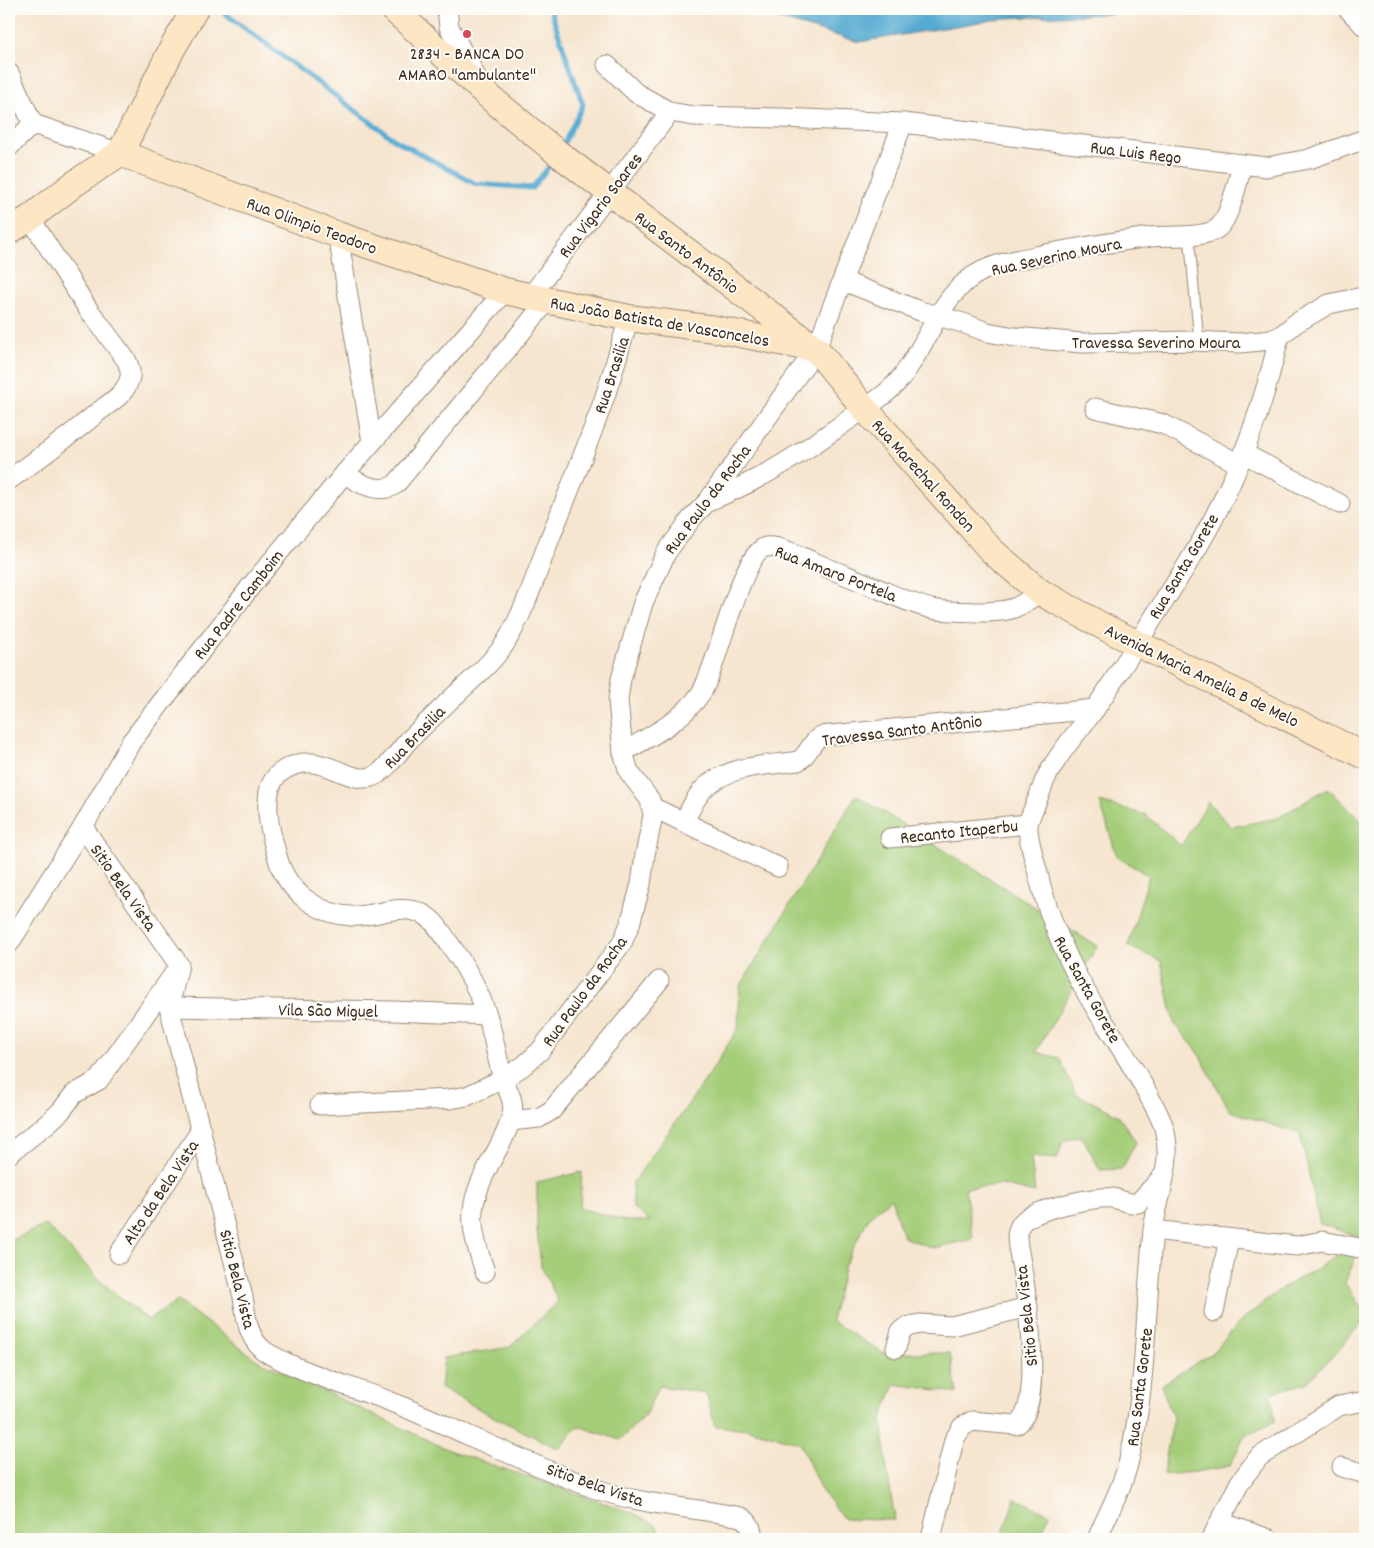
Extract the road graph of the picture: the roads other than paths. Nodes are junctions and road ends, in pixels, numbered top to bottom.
1 (195, 9) edge
2 (393, 9) edge
3 (447, 9) edge
4 (1348, 9) edge
5 (1365, 27) edge
6 (607, 65) dead end
7 (9, 73) edge
8 (488, 95) junction
9 (670, 112) junction
10 (903, 123) junction
11 (33, 124) junction
12 (1365, 139) edge
13 (9, 147) edge
14 (120, 153) junction
15 (1242, 165) junction
16 (609, 192) junction
17 (19, 224) edge
18 (1189, 235) junction
19 (338, 236) junction
20 (843, 281) junction
21 (505, 291) junction
22 (539, 299) junction
23 (1365, 299) edge
24 (939, 315) junction
25 (629, 318) junction
26 (1279, 337) junction
27 (1199, 341) junction
28 (816, 349) junction
29 (864, 408) junction
30 (1095, 408) dead end
31 (372, 442) junction
32 (1241, 459) junction
33 (345, 473) junction
34 (9, 480) edge
35 (708, 501) junction
36 (1340, 504) dead end
37 (1040, 592) junction
38 (1136, 642) junction
39 (1095, 709) junction
40 (623, 752) junction
41 (1365, 756) edge
42 (652, 807) junction
43 (684, 822) junction
44 (1028, 824) junction
45 (83, 827) junction
46 (890, 838) dead end
47 (778, 867) dead end
48 (9, 944) edge
49 (179, 965) junction
50 (659, 981) dead end
51 (169, 1006) junction
52 (487, 1015) junction
53 (503, 1079) junction
54 (320, 1105) dead end
55 (510, 1121) junction
56 (201, 1130) junction
57 (9, 1154) edge
58 (1166, 1172) junction
59 (1153, 1230) junction
60 (1229, 1239) junction
61 (1365, 1249) edge
62 (119, 1254) dead end
63 (485, 1272) dead end
64 (1028, 1308) junction
65 (1214, 1312) dead end
66 (896, 1348) dead end
67 (1365, 1401) edge
68 (1342, 1467) dead end
69 (1365, 1474) edge
70 (1220, 1522) junction
71 (753, 1539) edge
72 (931, 1539) edge
73 (1097, 1539) edge
74 (1211, 1539) edge
75 (1269, 1539) edge

1 - 14 street
2 - 8 street, Rua Santo Antônio
3 - 8 street
4 - 5 street
6 - 9 street, Rua Luis Rego
7 - 11 street
8 - 16 street, Rua Santo Antônio
9 - 10 street, Rua Luis Rego
9 - 16 street, Rua Vigario Soares
10 - 15 street, Rua Luis Rego
10 - 20 street, Rua Paulo da Rocha
11 - 13 street
11 - 14 street
12 - 15 street, Rua Luis Rego
14 - 17 street
14 - 19 street, Rua Olimpio Teodoro
15 - 18 street, Rua Severino Moura
16 - 22 street, Rua Vigario Soares
16 - 28 street, Rua Santo Antônio
17 - 34 street
18 - 24 street, Rua Severino Moura
18 - 27 lane
19 - 21 street, Rua Olimpio Teodoro
19 - 31 street
20 - 24 street, Travessa Severino Moura
20 - 28 street, Rua Paulo da Rocha
21 - 22 street, Rua João Batista de Vasconcelos
21 - 31 street, Rua Padre Camboim
22 - 25 street, Rua João Batista de Vasconcelos
22 - 33 street, Rua Vigario Soares
23 - 26 street, Travessa Severino Moura
24 - 27 street, Travessa Severino Moura
24 - 29 street, Rua Severino Moura
25 - 28 street, Rua João Batista de Vasconcelos
25 - 52 street, Rua Brasilia
26 - 27 street, Travessa Severino Moura
26 - 32 street, Rua Santa Gorete
28 - 29 street, Rua Marechal Rondon
28 - 35 street, Rua Paulo da Rocha
29 - 35 street, Rua Severino Moura
29 - 37 street, Rua Marechal Rondon
30 - 32 street
31 - 33 street, Rua Padre Camboim
32 - 36 street
32 - 38 street, Rua Santa Gorete
33 - 45 street, Rua Padre Camboim
35 - 40 street, Rua Paulo da Rocha
37 - 38 street, Avenida Maria Amelia B de Melo
37 - 40 street, Rua Amaro Portela
38 - 39 street, Rua Santa Gorete
38 - 41 street, Avenida Maria Amelia B de Melo
39 - 43 street, Travessa Santo Antônio
39 - 44 street, Rua Santa Gorete
40 - 42 street, Rua Paulo da Rocha
42 - 43 street
42 - 53 street, Rua Paulo da Rocha
43 - 47 street
44 - 46 street, Recanto Itaperbu
44 - 58 street, Rua Santa Gorete
45 - 48 street, Rua Padre Camboim
45 - 49 street, Sitio Bela Vista
49 - 51 street, Sitio Bela Vista
49 - 57 street
50 - 55 street
51 - 52 street, Vila São Miguel
51 - 56 street, Sitio Bela Vista
52 - 53 street, Rua Brasilia
53 - 54 street, Rua Paulo da Rocha
53 - 55 street, Rua Brasilia
55 - 63 street
56 - 62 street, Alto da Bela Vista
56 - 71 street, Sitio Bela Vista
58 - 59 street, Rua Santa Gorete
58 - 64 street, Sitio Bela Vista
59 - 60 street
59 - 73 street, Rua Santa Gorete
60 - 61 street
60 - 65 street
64 - 66 street
64 - 72 street, Sitio Bela Vista
67 - 70 street
68 - 69 street
70 - 74 street
70 - 75 street

